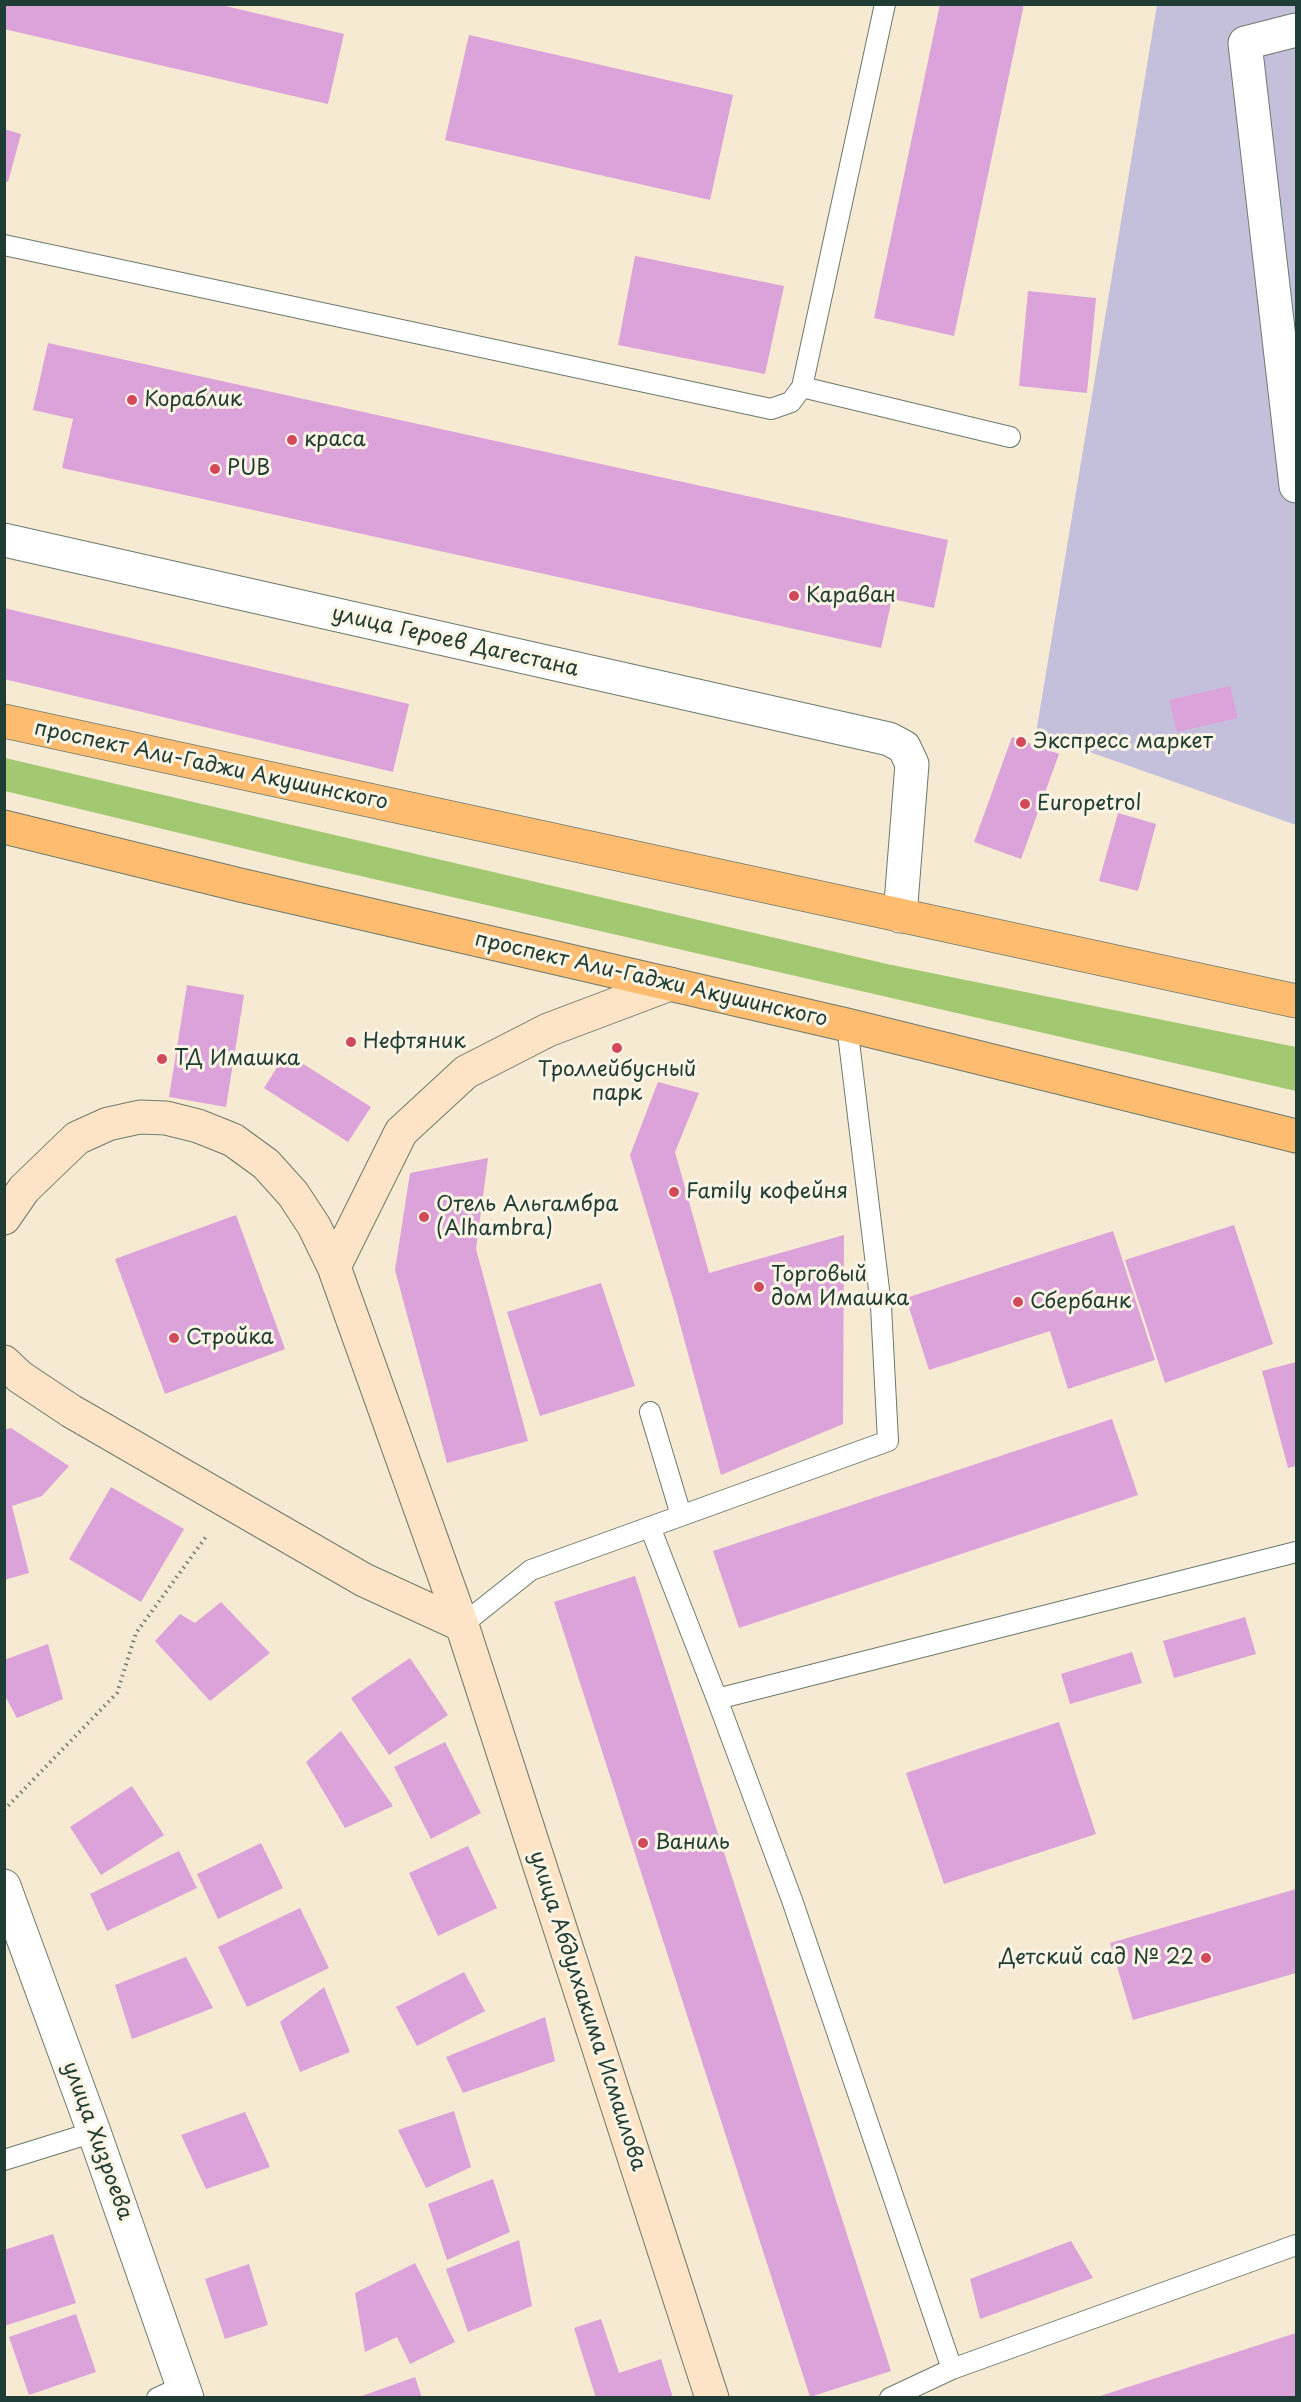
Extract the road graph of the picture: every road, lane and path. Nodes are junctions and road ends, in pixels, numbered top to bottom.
1 (885, 4) edge
2 (1296, 30) edge
3 (4, 245) edge
4 (802, 387) junction
5 (1010, 436) dead end
6 (1296, 486) edge
7 (4, 540) edge
8 (4, 721) edge
9 (4, 828) edge
10 (900, 916) junction
11 (670, 984) junction
12 (1296, 1000) edge
13 (847, 1025) junction
14 (1296, 1136) edge
15 (4, 1218) edge
16 (334, 1267) junction
17 (4, 1362) edge
18 (650, 1412) dead end
19 (231, 1503) junction
20 (681, 1515) junction
21 (650, 1527) junction
22 (1296, 1552) edge
23 (462, 1625) junction
24 (717, 1699) junction
25 (4, 1810) edge
26 (4, 1886) edge
27 (94, 2132) junction
28 (4, 2160) edge
29 (1296, 2245) edge
30 (952, 2369) junction
31 (176, 2394) edge
32 (712, 2397) edge
33 (890, 2397) edge

1 - 4 lane
2 - 6 street
3 - 4 lane
4 - 5 lane
7 - 10 street, улица Героев Дагестана
8 - 10 main road, проспект Али-Гаджи Акушинского
9 - 11 main road, проспект Али-Гаджи Акушинского
10 - 12 main road, проспект Али-Гаджи Акушинского
11 - 13 main road, проспект Али-Гаджи Акушинского
11 - 16 main road
13 - 14 main road, проспект Али-Гаджи Акушинского
13 - 20 lane
15 - 16 main road, улица Абдулхакима Исмаилова
16 - 23 main road, улица Абдулхакима Исмаилова
17 - 19 main road
18 - 20 lane
19 - 23 main road
19 - 25 path
20 - 21 lane
21 - 23 lane
21 - 24 lane
22 - 24 lane
23 - 32 main road, улица Абдулхакима Исмаилова
24 - 30 lane
26 - 27 street, улица Хизроева
27 - 28 lane
27 - 31 street, улица Хизроева
29 - 30 lane
30 - 33 lane

